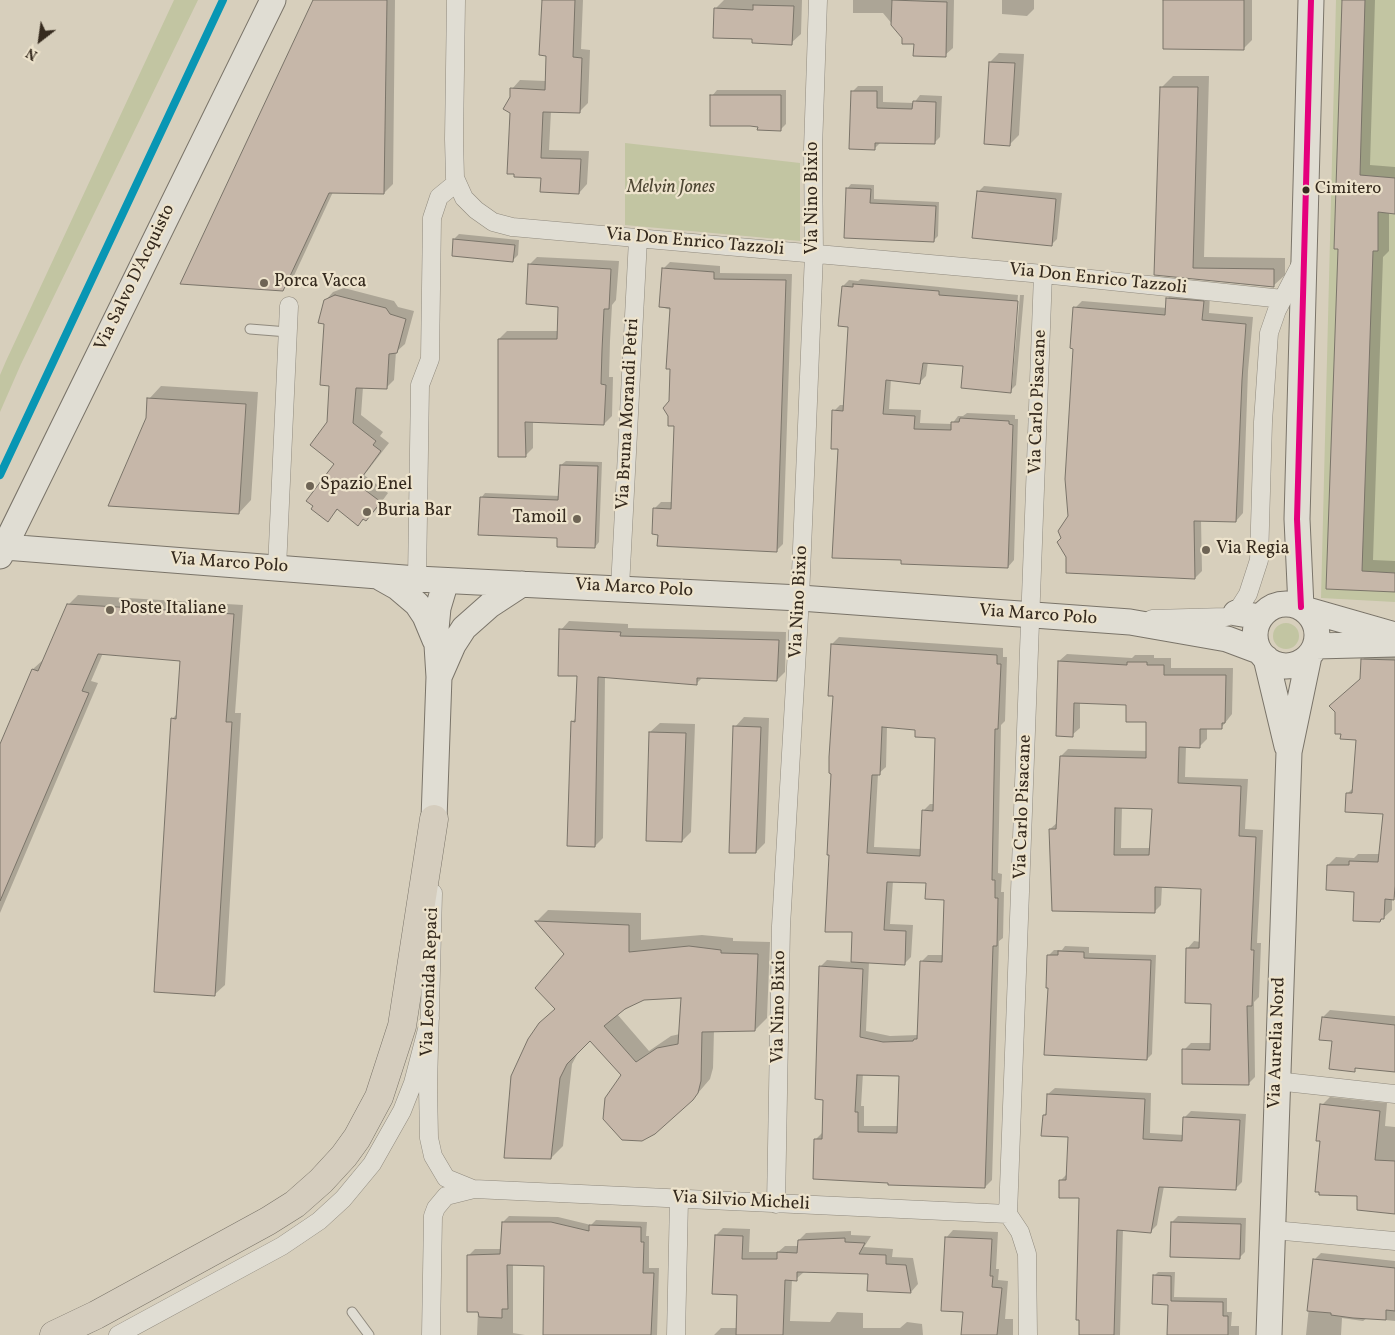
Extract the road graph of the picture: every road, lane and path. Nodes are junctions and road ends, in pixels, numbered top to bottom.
1 (273, 0) edge
2 (456, 0) edge
3 (818, 0) edge
4 (1312, 0) edge
5 (456, 183) junction
6 (638, 239) junction
7 (814, 254) junction
8 (1303, 259) junction
9 (1043, 274) junction
10 (1283, 299) junction
11 (289, 306) dead end
12 (250, 329) dead end
13 (288, 332) junction
14 (1297, 519) junction
15 (2, 551) edge
16 (277, 568) junction
17 (374, 575) junction
18 (417, 579) junction
19 (457, 581) junction
20 (522, 584) junction
21 (620, 588) junction
22 (800, 598) junction
23 (1303, 608) junction
24 (1268, 611) junction
25 (1236, 613) junction
26 (1032, 616) junction
27 (1130, 622) junction
28 (459, 635) junction
29 (1395, 636) edge
30 (436, 643) junction
31 (1395, 644) edge
32 (1312, 651) junction
33 (1262, 655) junction
34 (439, 677) junction
35 (1289, 752) junction
36 (434, 819) junction
37 (430, 1018) junction
38 (1276, 1081) junction
39 (1395, 1094) edge
40 (474, 1190) junction
41 (679, 1200) junction
42 (776, 1204) junction
43 (1008, 1214) junction
44 (1273, 1230) junction
45 (1395, 1241) edge
46 (352, 1312) dead end
47 (54, 1335) edge
48 (118, 1335) edge
49 (369, 1335) edge
50 (431, 1335) edge
51 (676, 1335) edge
52 (1028, 1335) edge
53 (1269, 1335) edge

1 - 15 street, Via Salvo D'Acquisto
2 - 5 street
3 - 7 street, Via Nino Bixio
4 - 8 street
5 - 6 street, Via Don Enrico Tazzoli
5 - 18 street
6 - 7 street, Via Don Enrico Tazzoli
6 - 21 street, Via Bruna Morandi Petri
7 - 9 street, Via Don Enrico Tazzoli
7 - 22 street, Via Nino Bixio
8 - 10 street
8 - 14 street
9 - 10 street, Via Don Enrico Tazzoli
9 - 26 street, Via Carlo Pisacane
10 - 25 street
11 - 13 street
12 - 13 lane
13 - 16 street
14 - 23 street
14 - 24 street
15 - 16 street, Via Marco Polo
16 - 17 street, Via Marco Polo
17 - 18 street, Via Marco Polo
17 - 30 street
18 - 19 street, Via Marco Polo
19 - 20 street, Via Marco Polo
19 - 28 street
19 - 30 street, Via Leonida Repaci
20 - 21 street, Via Marco Polo
20 - 28 street
21 - 22 street, Via Marco Polo
22 - 26 street, Via Marco Polo
22 - 42 street, Via Nino Bixio
23 - 24 street
23 - 29 street
23 - 32 street
24 - 25 street
24 - 33 street
25 - 27 street
26 - 27 street, Via Marco Polo
26 - 43 street, Via Carlo Pisacane
27 - 33 street, Via Marco Polo
28 - 34 street
30 - 34 street, Via Leonida Repaci
31 - 32 street
32 - 33 street
32 - 35 street, Via Aurelia Nord
33 - 35 street, Via Aurelia Nord
34 - 36 street, Via Leonida Repaci
35 - 38 street, Via Aurelia Nord
36 - 37 street, Via Leonida Repaci
36 - 47 highway
37 - 40 street, Via Leonida Repaci
37 - 48 street
38 - 39 street
38 - 44 street, Via Aurelia Nord
40 - 41 street, Via Silvio Micheli
40 - 50 street
41 - 42 street, Via Silvio Micheli
41 - 51 street
42 - 43 street, Via Silvio Micheli
43 - 52 street
44 - 45 street
44 - 53 street, Via Aurelia Nord
46 - 49 lane

